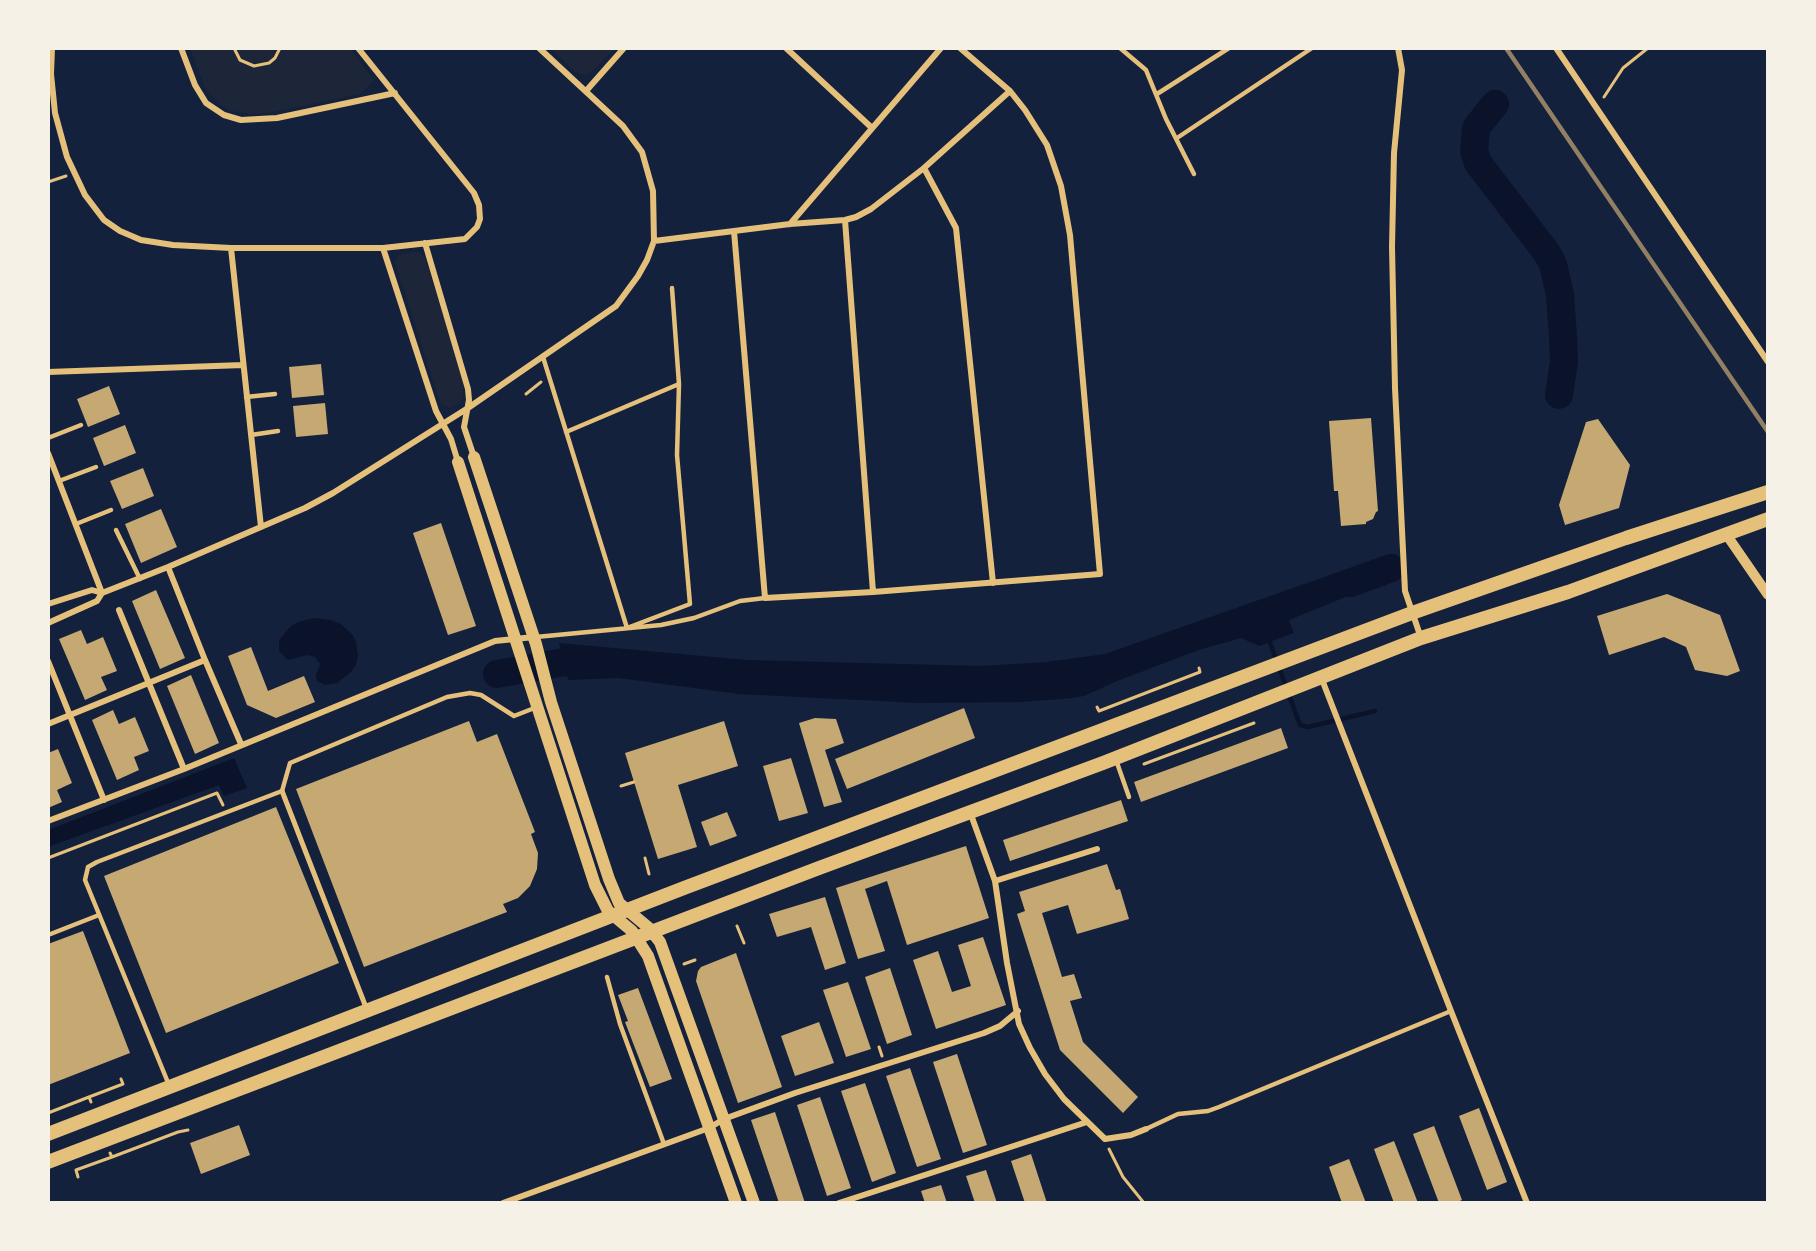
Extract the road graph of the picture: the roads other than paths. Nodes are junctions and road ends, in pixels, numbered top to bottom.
1 (52, 48) edge
2 (181, 48) edge
3 (358, 48) edge
4 (539, 48) edge
5 (624, 48) edge
6 (786, 48) edge
7 (941, 48) edge
8 (960, 48) edge
9 (1120, 48) edge
10 (1229, 48) edge
11 (1312, 48) edge
12 (1398, 48) edge
13 (1556, 48) edge
14 (586, 91) junction
15 (1010, 91) junction
16 (395, 93) junction
17 (1157, 94) junction
18 (872, 128) junction
19 (1177, 138) junction
20 (924, 168) junction
21 (1194, 174) dead end
22 (845, 220) junction
23 (790, 224) junction
24 (734, 231) junction
25 (654, 241) junction
26 (425, 243) junction
27 (231, 248) junction
28 (383, 248) junction
29 (672, 288) dead end
30 (543, 357) junction
31 (1768, 362) edge
32 (243, 365) junction
33 (48, 372) edge
34 (679, 384) junction
35 (275, 394) dead end
36 (246, 397) junction
37 (468, 408) junction
38 (442, 424) junction
39 (81, 425) dead end
40 (278, 431) dead end
41 (566, 432) junction
42 (250, 435) junction
43 (48, 438) edge
44 (48, 453) edge
45 (474, 457) joint
46 (458, 462) joint
47 (96, 467) dead end
48 (59, 481) junction
49 (1768, 492) edge
50 (111, 510) dead end
51 (1768, 519) edge
52 (76, 524) junction
53 (261, 527) junction
54 (116, 530) dead end
55 (1726, 534) junction
56 (168, 567) junction
57 (140, 579) junction
58 (993, 583) junction
59 (873, 592) junction
60 (102, 593) junction
61 (1768, 595) edge
62 (765, 598) junction
63 (48, 604) edge
64 (119, 610) dead end
65 (1412, 613) junction
66 (48, 623) edge
67 (627, 628) junction
68 (1421, 638) junction
69 (535, 641) junction
70 (518, 643) junction
71 (205, 660) junction
72 (48, 661) edge
73 (1316, 679) junction
74 (149, 683) junction
75 (550, 697) junction
76 (536, 701) junction
77 (70, 715) junction
78 (48, 724) edge
79 (241, 744) junction
80 (1115, 758) junction
81 (184, 769) junction
82 (282, 791) junction
83 (1129, 797) dead end
84 (104, 800) junction
85 (970, 812) junction
86 (48, 821) edge
87 (1097, 849) dead end
88 (995, 881) junction
89 (626, 911) junction
90 (99, 915) junction
91 (613, 916) junction
92 (653, 933) junction
93 (48, 934) edge
94 (638, 938) junction
95 (607, 977) dead end
96 (1017, 1011) junction
97 (1026, 1011) dead end
98 (1450, 1011) junction
99 (368, 1012) junction
100 (170, 1087) junction
101 (724, 1119) junction
102 (1087, 1122) junction
103 (709, 1128) junction
104 (1146, 1129) joint
105 (48, 1134) edge
106 (664, 1144) junction
107 (48, 1162) edge
108 (503, 1203) edge
109 (736, 1203) edge
110 (754, 1203) edge
111 (839, 1203) edge
112 (1527, 1203) edge

1 - 27 street
2 - 16 street
3 - 16 street
4 - 14 street
5 - 14 street
6 - 18 street
7 - 18 street
8 - 15 street
9 - 17 lane
10 - 17 lane
11 - 19 lane
12 - 65 street
13 - 31 street
14 - 25 street
15 - 20 street
15 - 58 street
16 - 26 street
17 - 19 lane
18 - 23 street
19 - 21 lane
20 - 22 street
20 - 58 street
22 - 23 street
22 - 59 street
23 - 24 street
24 - 25 street
24 - 62 street
25 - 30 street
26 - 28 street
26 - 37 street
27 - 28 street
27 - 32 street
28 - 38 street
29 - 34 lane
30 - 37 street
30 - 41 lane
32 - 33 street
32 - 36 street
34 - 41 lane
34 - 67 lane
35 - 36 lane
36 - 42 street
37 - 38 street
37 - 45 street
38 - 46 street
38 - 53 street
39 - 43 lane
40 - 42 lane
41 - 67 lane
42 - 53 street
44 - 48 street
45 - 69 main road
46 - 70 main road
47 - 48 lane
48 - 52 street
49 - 65 main road
50 - 52 lane
51 - 55 main road
52 - 60 street
53 - 56 street
54 - 57 lane
55 - 61 street
55 - 68 main road
56 - 57 street
56 - 71 street
57 - 60 street
58 - 59 street
59 - 62 street
60 - 63 street
60 - 66 street
62 - 67 lane
64 - 74 street
65 - 68 street
65 - 89 main road
67 - 69 lane
68 - 73 main road
69 - 70 street
69 - 75 main road
70 - 76 main road
70 - 79 street
71 - 74 street
71 - 79 street
72 - 77 street
73 - 80 main road
73 - 98 street
74 - 77 street
74 - 81 street
75 - 76 lane
75 - 89 main road
76 - 82 lane
76 - 91 main road
77 - 78 street
77 - 84 street
79 - 81 street
80 - 83 lane
80 - 85 main road
81 - 84 street
82 - 90 lane
82 - 99 street
84 - 86 street
85 - 88 street
85 - 92 main road
87 - 88 street
88 - 96 street
89 - 91 main road
89 - 92 main road
90 - 93 lane
90 - 100 lane
91 - 94 main road
91 - 99 main road
92 - 94 main road
92 - 101 main road
94 - 103 main road
94 - 107 main road
95 - 106 lane
96 - 97 lane
96 - 101 street
96 - 102 street
98 - 104 lane
98 - 112 street
99 - 100 main road
100 - 105 main road
101 - 103 street
101 - 110 main road
102 - 104 street
102 - 111 street
103 - 106 street
103 - 109 main road
106 - 108 street

